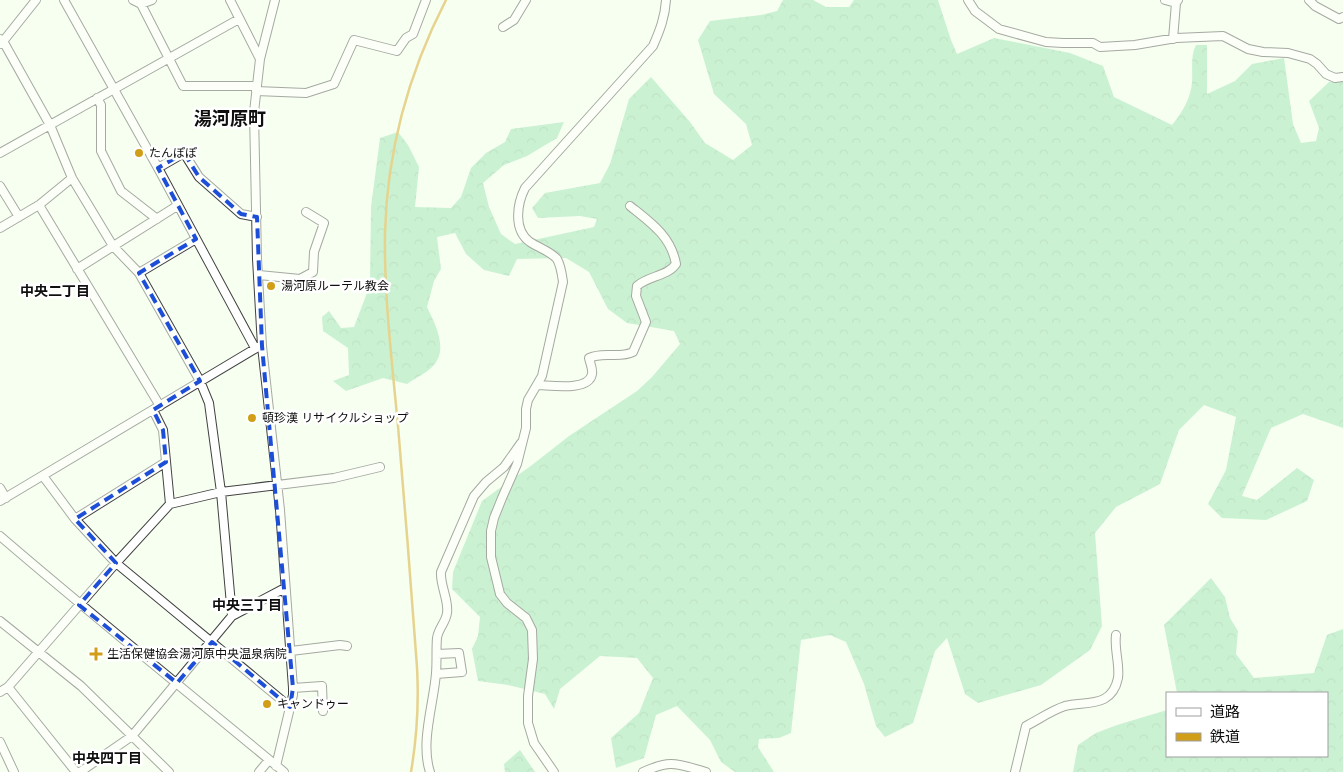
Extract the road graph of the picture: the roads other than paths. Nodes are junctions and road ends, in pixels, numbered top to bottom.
1 (36, 0) edge
2 (64, 0) edge
3 (133, 0) edge
4 (152, 0) edge
5 (230, 0) edge
6 (275, 0) edge
7 (426, 0) edge
8 (526, 0) edge
9 (666, 0) edge
10 (968, 0) edge
11 (1165, 0) edge
12 (1309, 0) edge
13 (1177, 2) edge
14 (141, 4) junction
15 (1343, 17) edge
16 (239, 18) junction
17 (504, 27) dead end
18 (1173, 39) junction
19 (1, 42) edge
20 (168, 58) junction
21 (260, 59) junction
22 (1343, 77) edge
23 (114, 88) junction
24 (256, 88) junction
25 (97, 98) junction
26 (50, 125) junction
27 (0, 153) edge
28 (158, 168) junction
29 (72, 178) junction
30 (0, 186) edge
31 (39, 205) junction
32 (177, 206) junction
33 (630, 206) dead end
34 (306, 212) dead end
35 (19, 217) junction
36 (257, 217) junction
37 (156, 219) junction
38 (0, 228) edge
39 (196, 238) junction
40 (113, 246) junction
41 (77, 269) junction
42 (139, 273) junction
43 (259, 275) junction
44 (258, 347) junction
45 (200, 381) junction
46 (537, 385) junction
47 (157, 408) junction
48 (523, 439) junction
49 (166, 462) junction
50 (380, 466) dead end
51 (43, 476) junction
52 (277, 486) junction
53 (0, 488) edge
54 (222, 492) junction
55 (3, 500) edge
56 (170, 504) junction
57 (75, 519) junction
58 (0, 536) edge
59 (116, 563) junction
60 (285, 588) junction
61 (79, 605) junction
62 (232, 616) junction
63 (0, 621) edge
64 (1116, 636) dead end
65 (212, 642) junction
66 (347, 646) dead end
67 (291, 651) junction
68 (38, 653) junction
69 (437, 654) junction
70 (436, 674) junction
71 (177, 683) junction
72 (8, 687) junction
73 (293, 688) junction
74 (0, 692) edge
75 (290, 707) junction
76 (323, 710) dead end
77 (132, 736) junction
78 (0, 742) edge
79 (269, 760) junction
80 (276, 766) junction
81 (429, 770) edge
82 (166, 771) edge
83 (14, 772) edge
84 (76, 772) edge
85 (80, 772) edge
86 (259, 772) edge
87 (284, 772) edge
88 (554, 772) edge
89 (643, 772) edge
90 (706, 772) edge
91 (1015, 772) edge

1 - 19 street
2 - 23 street
3 - 14 street
4 - 14 street
5 - 16 street
6 - 21 street
7 - 24 street
8 - 17 street
9 - 46 street
10 - 18 street
11 - 13 street
12 - 15 street
13 - 18 street
14 - 20 street
16 - 20 street
16 - 21 street
18 - 22 street
19 - 26 street
20 - 23 street
20 - 24 street
21 - 24 street
23 - 25 street
23 - 28 street
24 - 36 street
25 - 26 street
25 - 37 street
26 - 27 street
26 - 29 street
28 - 32 street
28 - 36 street
29 - 31 street
29 - 40 street
30 - 35 street
31 - 35 street
31 - 41 street
32 - 37 street
32 - 39 street
33 - 46 street
34 - 43 street
35 - 38 street
36 - 43 street
37 - 40 street
39 - 42 street
39 - 44 street
40 - 41 street
40 - 42 street
41 - 47 street
42 - 45 street
43 - 44 street
44 - 45 street
44 - 52 street
45 - 47 street
45 - 54 street
46 - 48 street
47 - 49 street
47 - 51 street
48 - 69 street
48 - 88 street
49 - 56 street
49 - 57 street
50 - 52 street
51 - 55 street
51 - 57 street
52 - 54 street
52 - 60 street
53 - 55 street
54 - 56 street
54 - 62 street
56 - 59 street
57 - 59 street
58 - 61 street
59 - 61 street
59 - 65 street
60 - 62 street
60 - 67 street
61 - 68 street
61 - 71 street
62 - 65 street
63 - 68 street
64 - 91 street
65 - 71 street
65 - 75 street
66 - 67 street
67 - 73 street
68 - 72 street
68 - 77 street
69 - 70 street
69 - 70 street
70 - 81 street
71 - 77 street
71 - 79 street
72 - 74 street
72 - 84 street
73 - 75 street
73 - 76 street
75 - 80 street
77 - 82 street
77 - 85 street
78 - 83 street
79 - 80 street
79 - 86 street
80 - 87 street
89 - 90 street

